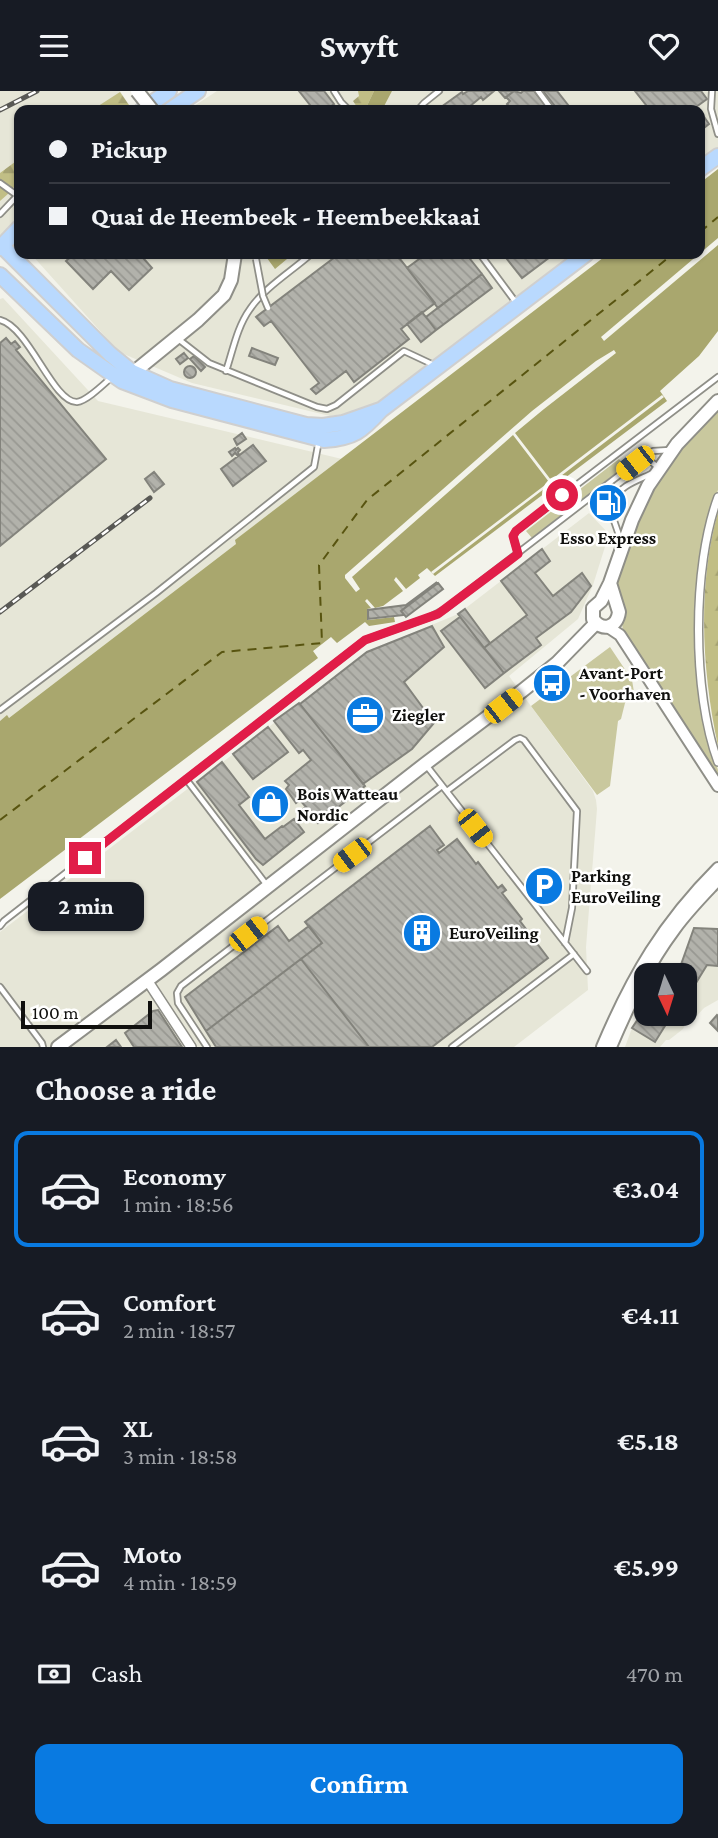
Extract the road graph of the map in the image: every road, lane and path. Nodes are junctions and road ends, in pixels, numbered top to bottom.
1 (137, 91) edge
2 (169, 91) edge
3 (198, 91) edge
4 (439, 91) edge
5 (712, 91) edge
6 (148, 105) edge
7 (149, 105) edge
8 (177, 105) edge
9 (422, 105) edge
10 (718, 134) edge
11 (14, 199) edge
12 (0, 214) edge
13 (14, 233) edge
14 (1, 247) edge
15 (14, 259) edge
16 (20, 259) edge
17 (234, 259) edge
18 (256, 259) edge
19 (305, 259) edge
20 (484, 259) edge
21 (579, 259) edge
22 (0, 275) edge
23 (518, 305) junction
24 (268, 308) dead end
25 (0, 320) edge
26 (177, 338) junction
27 (438, 367) junction
28 (226, 370) junction
29 (123, 376) junction
30 (718, 377) edge
31 (718, 401) edge
32 (321, 433) junction
33 (672, 450) junction
34 (642, 459) junction
35 (658, 470) junction
36 (718, 497) edge
37 (614, 500) dead end
38 (610, 509) dead end
39 (623, 544) junction
40 (518, 554) junction
41 (610, 583) junction
42 (601, 601) junction
43 (616, 604) junction
44 (607, 624) junction
45 (0, 710) edge
46 (718, 762) edge
47 (425, 764) junction
48 (186, 779) junction
49 (442, 786) junction
50 (718, 786) edge
51 (447, 791) junction
52 (718, 868) edge
53 (718, 880) edge
54 (268, 886) junction
55 (0, 926) edge
56 (565, 943) junction
57 (573, 954) junction
58 (587, 971) dead end
59 (148, 980) junction
60 (0, 987) edge
61 (43, 1047) edge
62 (58, 1047) edge
63 (191, 1047) edge
64 (207, 1047) edge
65 (452, 1047) edge
66 (602, 1047) edge
67 (611, 1047) edge

1 - 6 main road, bridge
2 - 7 main road
3 - 8 main road
4 - 9 lane
5 - 10 lane
11 - 12 lane
13 - 14 main road
15 - 22 main road
16 - 29 main road
17 - 26 main road
18 - 24 lane, bridge
19 - 28 lane
20 - 23 lane
21 - 23 main road
22 - 29 main road
23 - 27 main road
25 - 29 lane
26 - 28 lane
26 - 29 main road
27 - 28 lane
27 - 32 main road
29 - 32 main road
30 - 40 lane
31 - 33 main road
32 - 45 lane
33 - 34 lane
33 - 35 main road
34 - 35 lane
34 - 40 lane
35 - 37 lane
35 - 39 main road
36 - 46 street
38 - 39 lane
39 - 41 main road
40 - 48 lane
41 - 42 main road
41 - 43 main road
42 - 43 main road
42 - 44 main road
43 - 44 main road
44 - 47 main road
44 - 50 street
47 - 49 lane
47 - 54 main road
48 - 54 lane
48 - 55 lane
49 - 51 lane
49 - 64 lane
51 - 56 lane
51 - 56 lane
52 - 66 street
53 - 67 street
54 - 59 main road
56 - 57 lane
57 - 58 lane
57 - 65 lane
59 - 62 main road
59 - 63 street
60 - 61 lane

